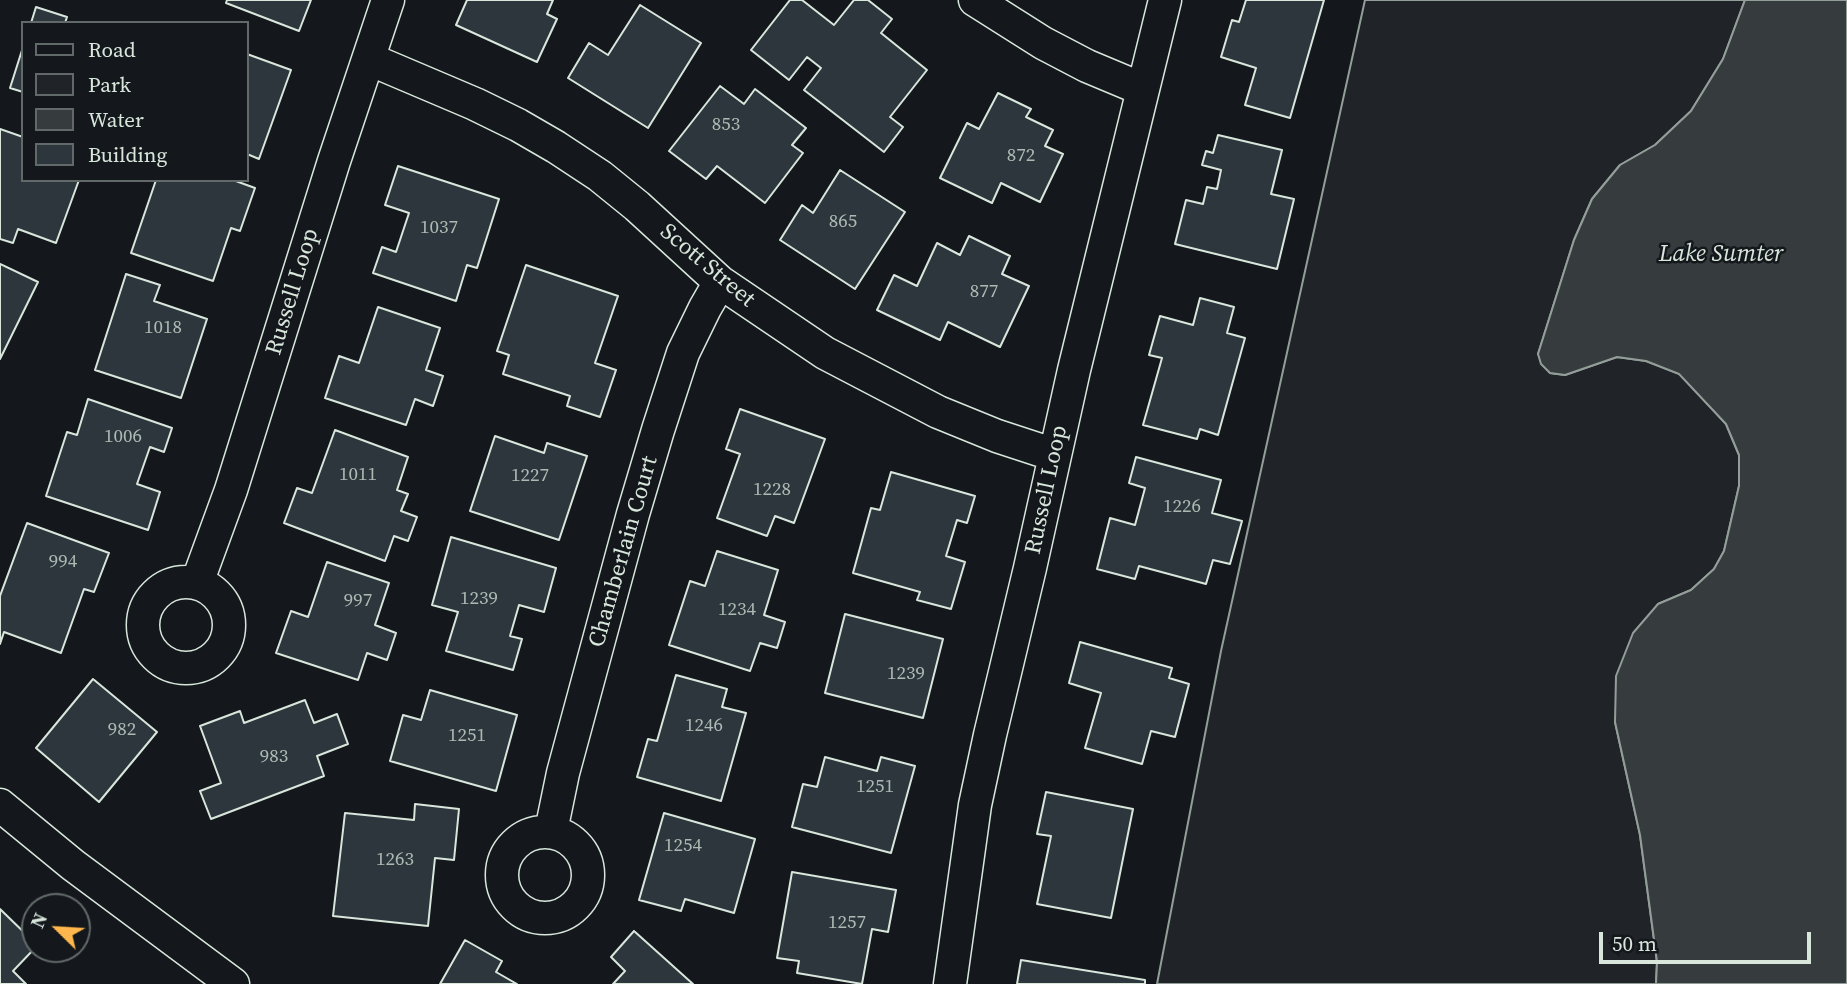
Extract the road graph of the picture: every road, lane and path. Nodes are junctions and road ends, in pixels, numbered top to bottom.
1 (388, 0) edge
2 (975, 0) edge
3 (1165, 0) edge
4 (369, 60) junction
5 (1143, 89) junction
6 (720, 282) junction
7 (1055, 454) junction
8 (197, 583) dead end
9 (0, 805) edge
10 (551, 831) dead end
11 (233, 984) edge
12 (950, 984) edge

1 - 4 street, Russell Loop
2 - 5 street
3 - 5 street, Russell Loop
4 - 6 street, Scott Street
4 - 8 street, Russell Loop
5 - 7 street, Russell Loop
6 - 7 street, Scott Street
6 - 10 street, Chamberlain Court
7 - 12 street, Russell Loop
9 - 11 street

